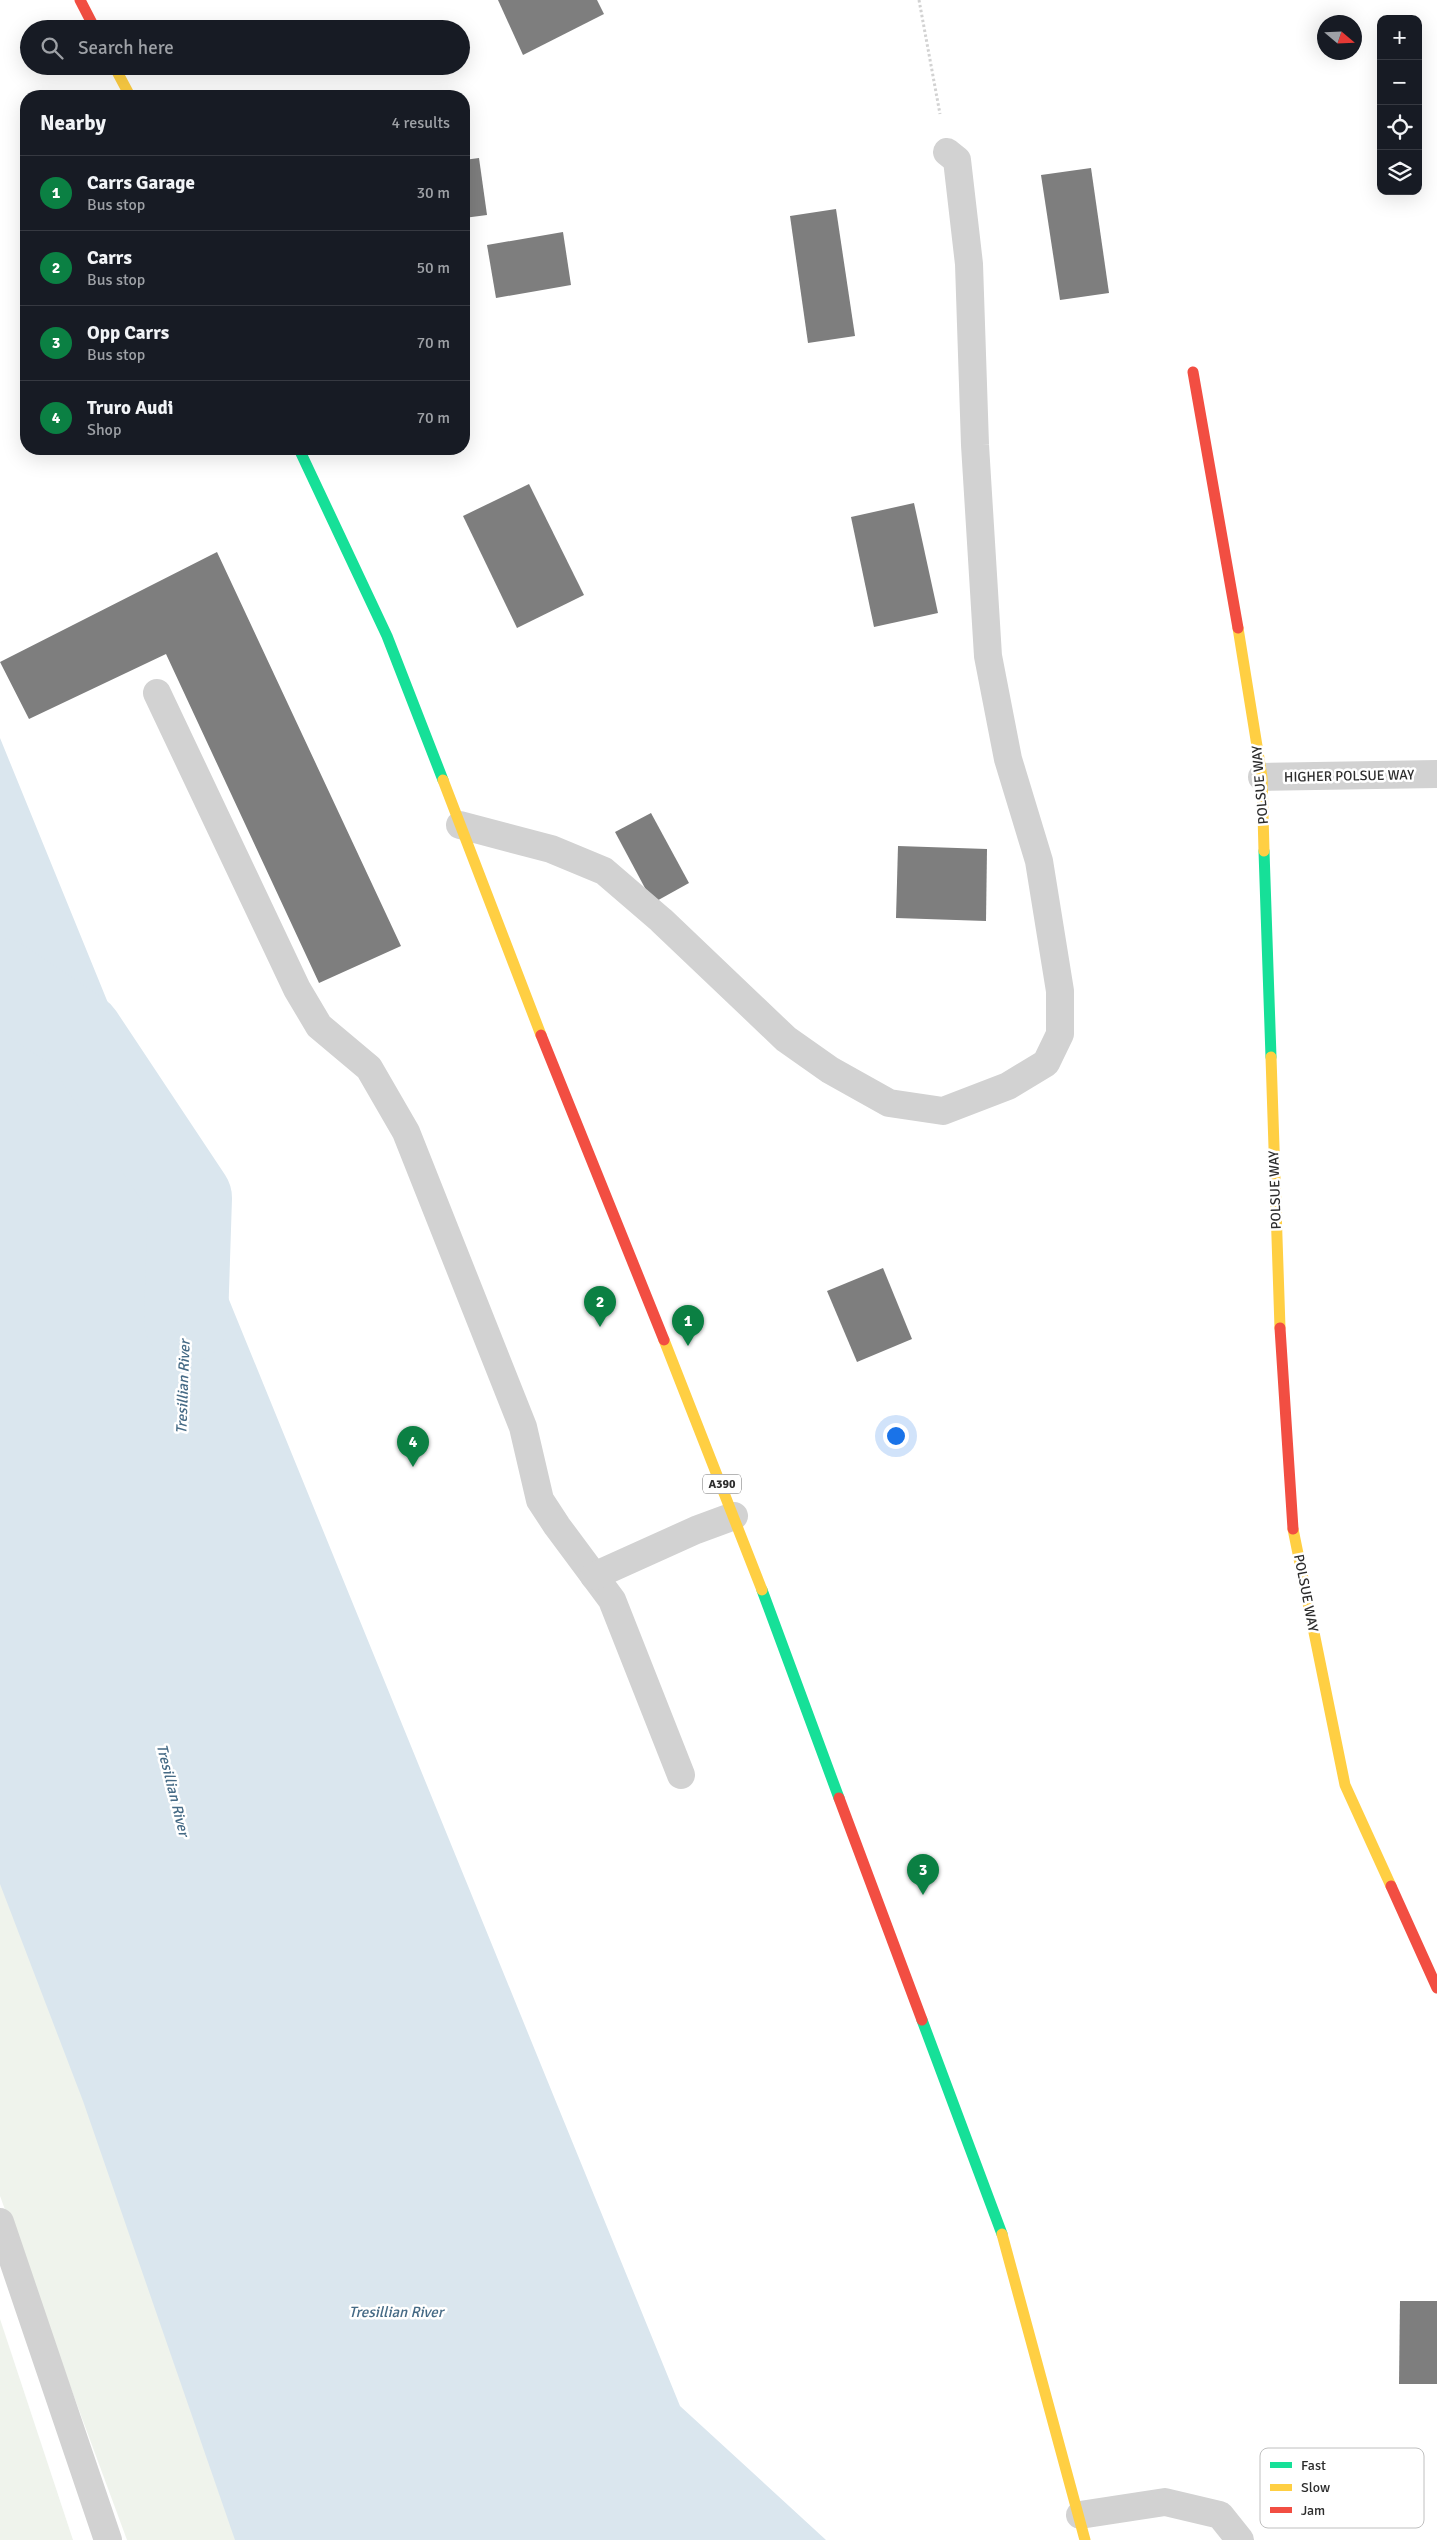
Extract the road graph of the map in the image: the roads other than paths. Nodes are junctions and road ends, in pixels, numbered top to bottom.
1 (80, 0) edge
2 (90, 20) edge
3 (119, 75) edge
4 (127, 90) edge
5 (947, 152) road end
6 (1193, 372) dead end
7 (303, 455) edge
8 (157, 693) dead end
9 (1437, 774) edge
10 (1262, 777) junction
11 (460, 825) junction
12 (734, 1516) junction
13 (594, 1576) junction
14 (681, 1775) dead end
15 (1437, 1988) edge
16 (0, 2222) edge
17 (1082, 2528) edge
18 (108, 2540) edge
19 (1240, 2540) edge

1 - 2 main road
3 - 4 main road
5 - 11 street
6 - 10 main road, POLSUE WAY
7 - 11 main road, A390
8 - 13 street
9 - 10 street, HIGHER POLSUE WAY
10 - 15 main road, POLSUE WAY
11 - 12 main road, A390
12 - 13 street
12 - 17 main road, A390
13 - 14 street
16 - 18 street
17 - 19 street

